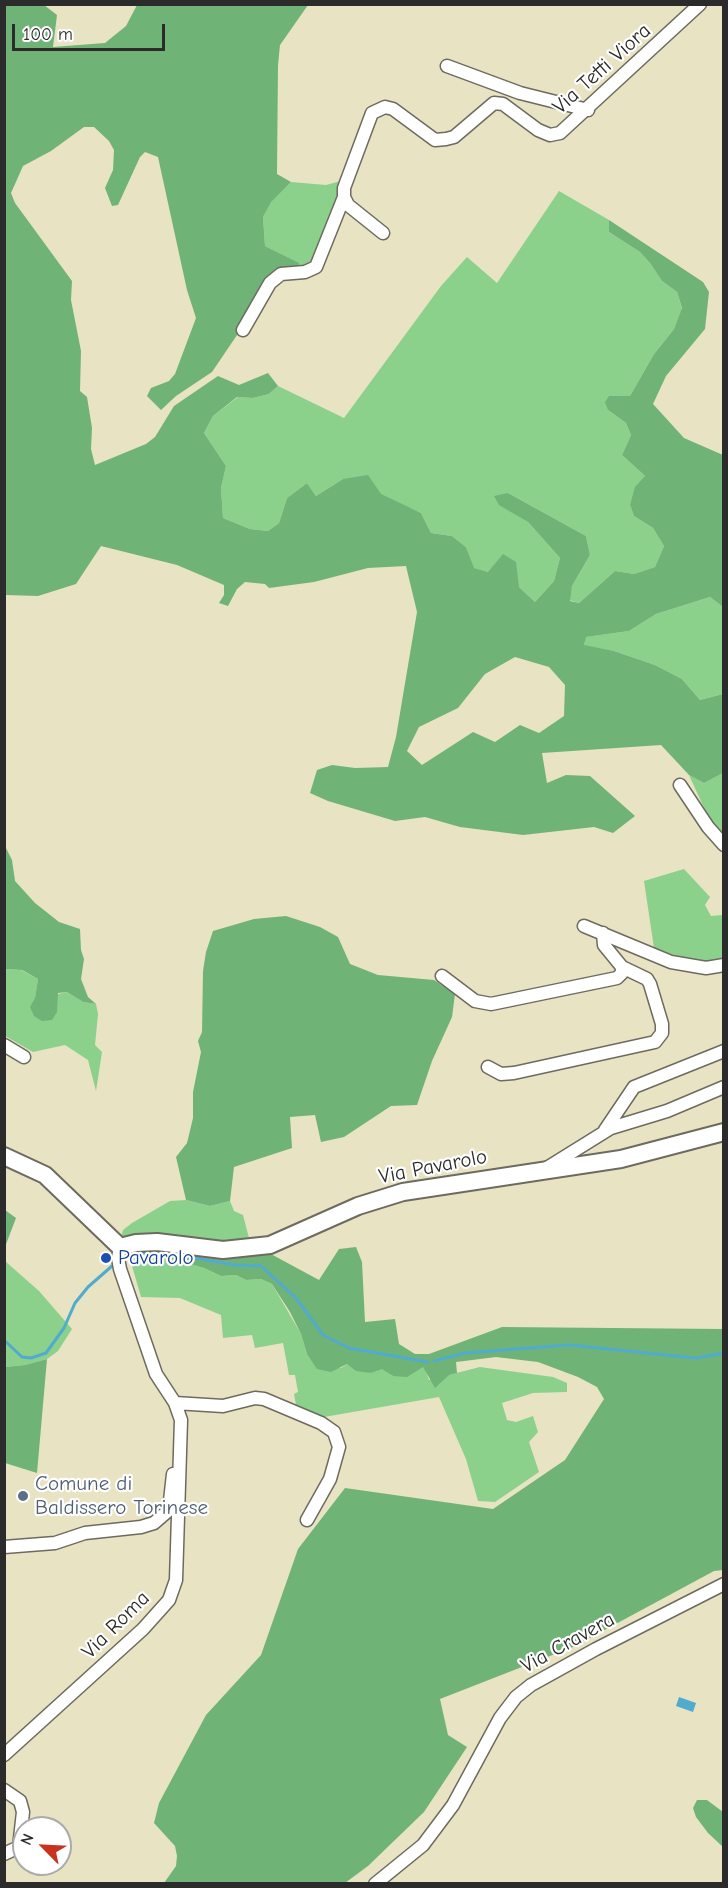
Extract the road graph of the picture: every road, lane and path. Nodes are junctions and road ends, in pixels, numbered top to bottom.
1 (700, 4) edge
2 (447, 66) dead end
3 (588, 110) junction
4 (344, 197) junction
5 (383, 232) dead end
6 (243, 330) dead end
7 (680, 785) dead end
8 (723, 845) edge
9 (584, 926) dead end
10 (603, 933) junction
11 (723, 965) edge
12 (622, 967) junction
13 (442, 976) dead end
14 (4, 1045) edge
15 (723, 1051) edge
16 (24, 1057) dead end
17 (488, 1067) dead end
18 (723, 1087) edge
19 (723, 1132) edge
20 (602, 1134) junction
21 (4, 1156) edge
22 (542, 1171) junction
23 (120, 1247) junction
24 (175, 1403) junction
25 (181, 1420) junction
26 (307, 1520) dead end
27 (4, 1546) edge
28 (723, 1584) edge
29 (4, 1755) edge
30 (4, 1790) edge
31 (4, 1854) edge
32 (375, 1884) edge

1 - 3 street, Via Tetti Viora
2 - 3 street
3 - 4 street, Via Tetti Viora
4 - 5 street
4 - 6 street
7 - 8 street
9 - 10 street
10 - 11 street
10 - 12 street
12 - 13 street
12 - 17 street
14 - 16 street
15 - 20 street
18 - 20 street
19 - 22 street, Via Pavarolo
20 - 22 street
21 - 23 street
22 - 23 street, Via Pavarolo
23 - 24 street, Via Roma
24 - 25 street, Via Roma
24 - 26 street
25 - 27 street
25 - 29 street, Via Roma
28 - 32 street, Via Cravera
30 - 31 street

